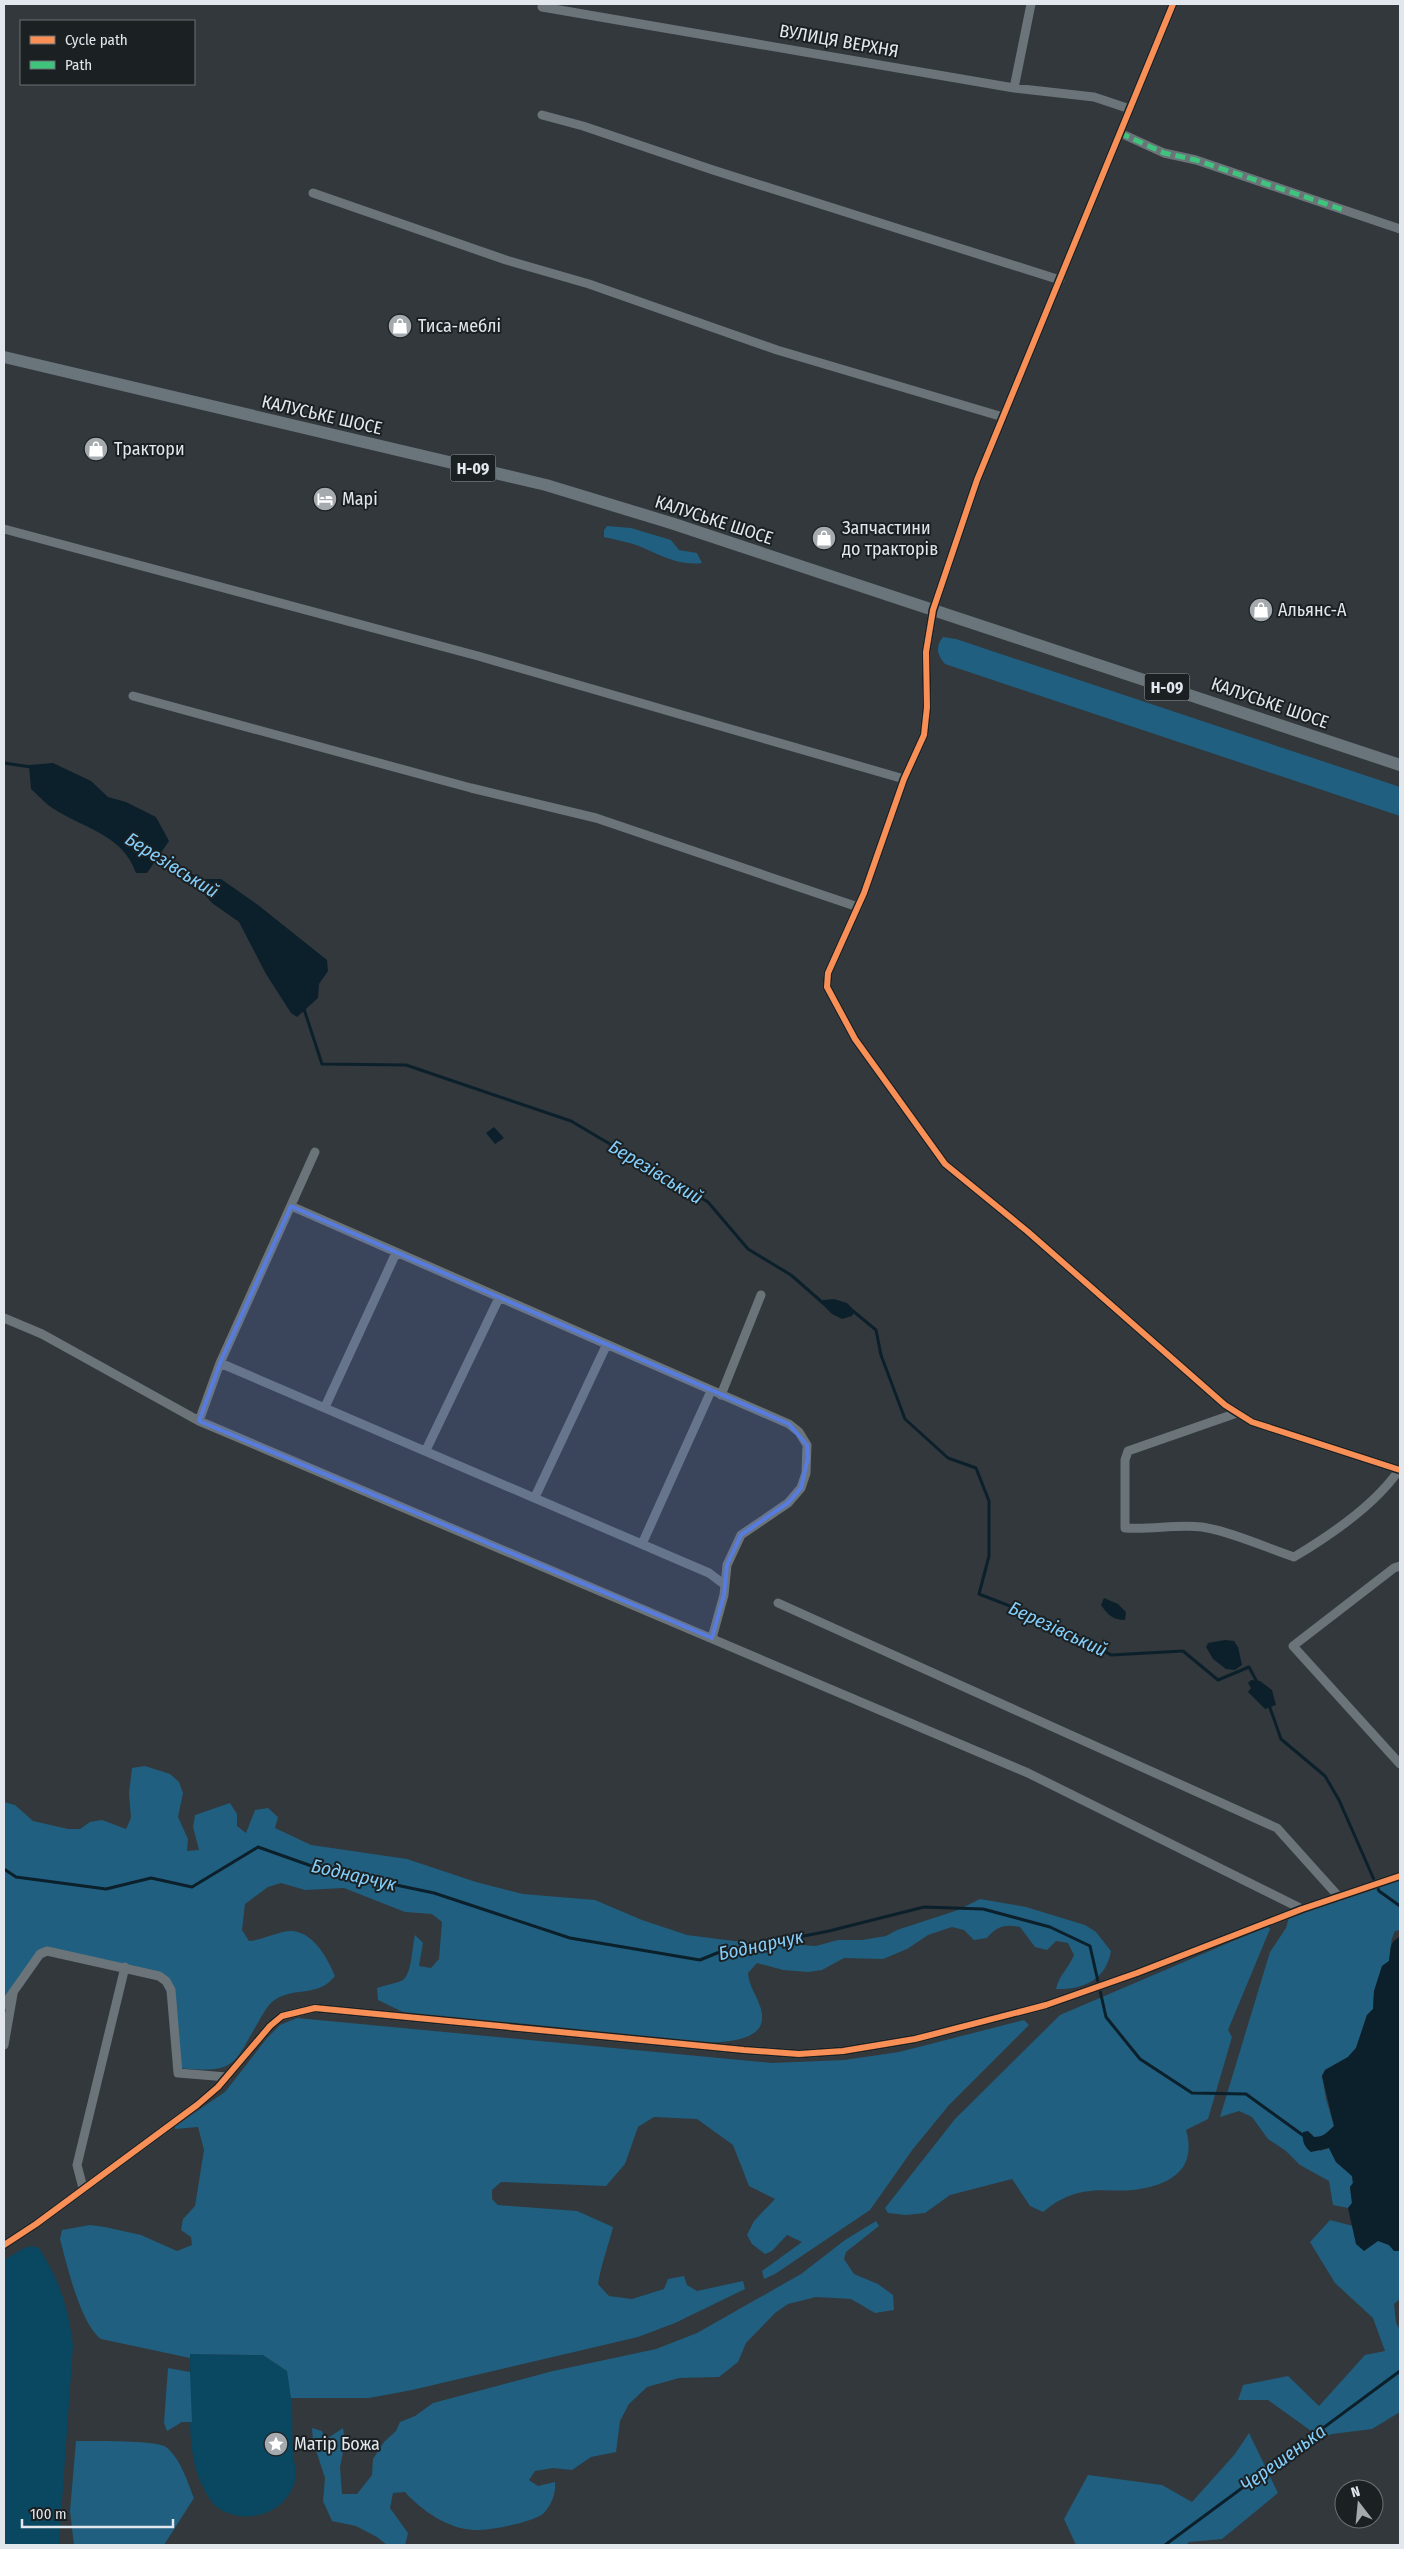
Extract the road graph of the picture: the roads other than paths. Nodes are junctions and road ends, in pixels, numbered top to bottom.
1 (1031, 4) edge
2 (1173, 4) edge
3 (542, 7) dead end
4 (1014, 88) junction
5 (1130, 109) junction
6 (542, 114) dead end
7 (1120, 132) junction
8 (313, 193) dead end
9 (1400, 229) edge
10 (1060, 280) junction
11 (4, 357) edge
12 (1003, 417) junction
13 (4, 529) edge
14 (933, 610) junction
15 (133, 696) dead end
16 (1400, 765) edge
17 (904, 778) junction
18 (858, 907) junction
19 (315, 1152) dead end
20 (291, 1206) junction
21 (396, 1253) junction
22 (761, 1295) dead end
23 (499, 1298) junction
24 (4, 1318) edge
25 (606, 1346) junction
26 (220, 1363) junction
27 (711, 1391) junction
28 (721, 1395) junction
29 (325, 1407) junction
30 (1236, 1412) junction
31 (199, 1421) junction
32 (426, 1450) junction
33 (1399, 1470) edge
34 (535, 1497) junction
35 (642, 1544) junction
36 (1400, 1566) edge
37 (725, 1585) junction
38 (778, 1603) dead end
39 (712, 1638) junction
40 (1400, 1764) edge
41 (1400, 1876) edge
42 (1339, 1897) junction
43 (1302, 1909) junction
44 (125, 1967) junction
45 (14, 1992) junction
46 (4, 2004) edge
47 (4, 2045) edge
48 (226, 2077) junction
49 (83, 2188) junction
50 (4, 2245) edge

1 - 4 street
2 - 5 street
3 - 4 street, ВУЛИЦЯ ВЕРХНЯ
4 - 5 street, ВУЛИЦЯ ВЕРХНЯ
5 - 7 street
6 - 10 street
7 - 9 street
7 - 10 street
8 - 12 street
10 - 12 street
11 - 14 main road, КАЛУСЬКЕ ШОСЕ / Н-09
12 - 14 street
13 - 17 street
14 - 16 main road, КАЛУСЬКЕ ШОСЕ / Н-09
14 - 17 street
15 - 18 street
17 - 18 street
18 - 30 street
19 - 20 street
20 - 21 street
20 - 26 street
21 - 23 street
21 - 29 street
22 - 28 street
23 - 25 street
23 - 32 street
24 - 31 street
25 - 27 street
25 - 34 street
26 - 29 street
26 - 31 street
27 - 28 street
27 - 35 street
28 - 37 street
29 - 32 street
30 - 33 street
30 - 33 street
31 - 39 street
32 - 34 street
34 - 35 street
35 - 37 street
36 - 40 street
37 - 39 street
38 - 42 street
39 - 43 street
41 - 42 street
42 - 43 street
43 - 48 street
44 - 45 street
44 - 48 street
44 - 49 street
45 - 46 street
45 - 47 street
48 - 49 street
49 - 50 street

